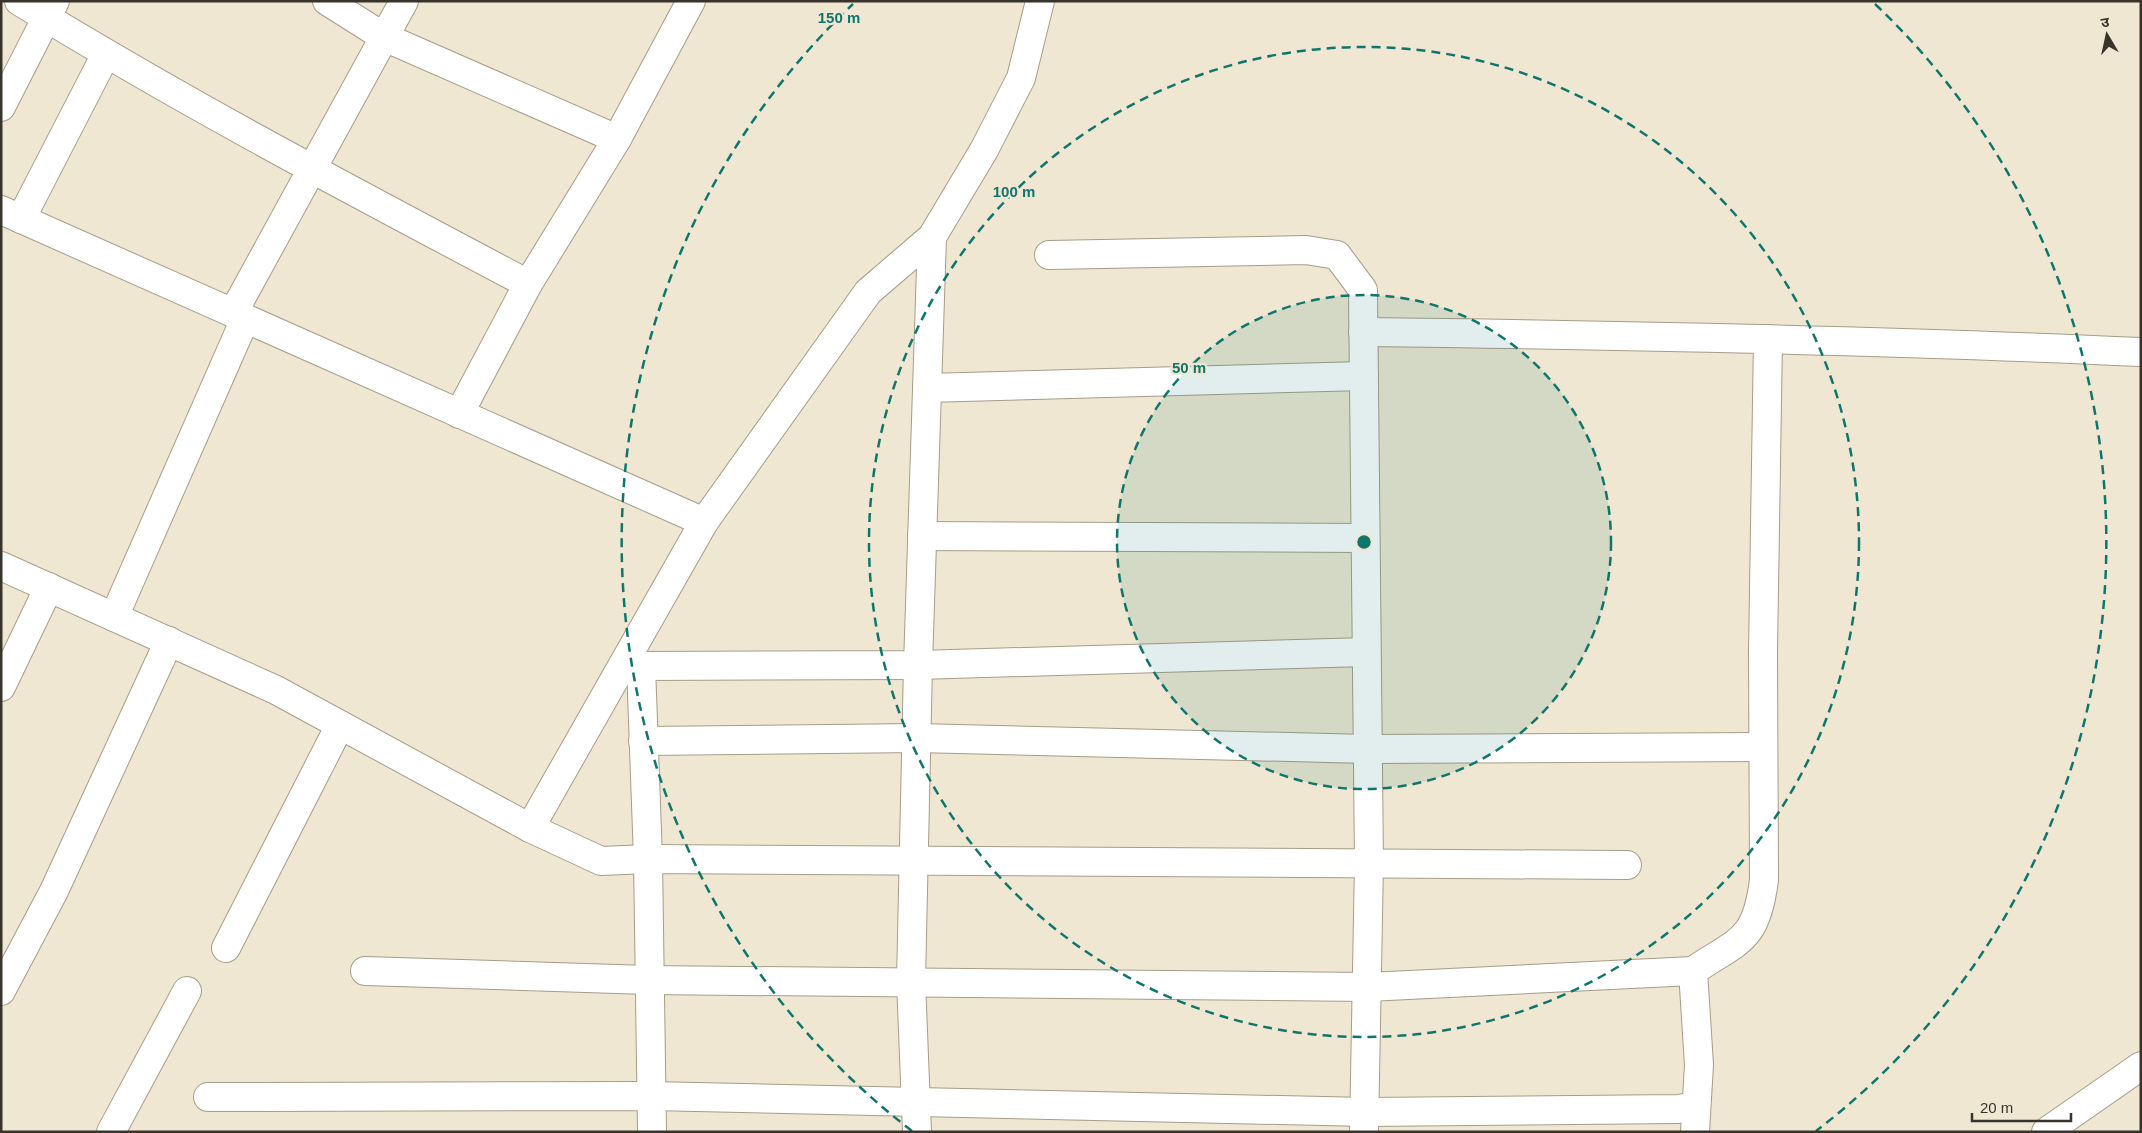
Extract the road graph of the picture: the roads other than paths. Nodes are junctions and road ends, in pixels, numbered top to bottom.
1 (19, 1) edge
2 (327, 1) edge
3 (404, 1) edge
4 (691, 1) edge
5 (1040, 1) edge
6 (51, 10) edge
7 (384, 37) junction
8 (106, 54) junction
9 (1, 107) edge
10 (617, 139) junction
11 (311, 170) junction
12 (11, 215) edge
13 (932, 237) junction
14 (1050, 255) dead end
15 (528, 284) junction
16 (239, 316) junction
17 (1363, 332) junction
18 (1768, 339) junction
19 (2141, 352) edge
20 (1364, 376) junction
21 (927, 388) junction
22 (459, 414) junction
23 (704, 522) junction
24 (922, 536) junction
25 (1365, 538) junction
26 (1, 566) edge
27 (48, 587) junction
28 (114, 617) junction
29 (169, 641) junction
30 (1366, 652) junction
31 (632, 665) junction
32 (918, 665) junction
33 (1, 687) edge
34 (340, 724) junction
35 (917, 738) junction
36 (643, 742) junction
37 (1763, 747) junction
38 (1368, 749) junction
39 (530, 828) junction
40 (648, 860) junction
41 (914, 861) junction
42 (1369, 863) junction
43 (1627, 865) dead end
44 (226, 948) dead end
45 (365, 971) dead end
46 (1693, 971) junction
47 (648, 980) junction
48 (911, 982) junction
49 (1368, 987) junction
50 (1, 990) edge
51 (187, 991) dead end
52 (2141, 1066) edge
53 (651, 1096) junction
54 (208, 1097) dead end
55 (916, 1103) junction
56 (1696, 1119) edge
57 (1365, 1122) edge
58 (111, 1132) edge
59 (652, 1132) edge
60 (917, 1132) edge
61 (2046, 1132) edge

1 - 6 street
2 - 7 street
3 - 7 street
4 - 10 street
5 - 13 street
6 - 8 street
6 - 9 street
7 - 10 street
7 - 11 street
8 - 11 street
8 - 12 street
10 - 15 street
11 - 15 street
11 - 16 street
12 - 16 street
13 - 21 street
13 - 23 street
14 - 17 street
15 - 22 street
16 - 22 street
16 - 28 street
17 - 18 street
17 - 20 street
18 - 19 street
18 - 37 street
20 - 21 street
20 - 25 street
21 - 24 street
22 - 23 street
23 - 31 street
24 - 25 street
24 - 32 street
25 - 30 street
26 - 27 street
27 - 28 street
27 - 33 street
28 - 29 street
29 - 34 street
29 - 50 street
30 - 32 street
30 - 38 street
31 - 32 street
31 - 36 street
31 - 39 street
32 - 35 street
34 - 39 street
34 - 44 street
35 - 36 street
35 - 38 street
35 - 41 street
36 - 40 street
37 - 38 street
37 - 46 street
38 - 42 street
39 - 40 street
40 - 41 street
40 - 47 street
41 - 42 street
41 - 48 street
42 - 43 street
42 - 49 street
45 - 47 street
46 - 49 street
46 - 56 street
47 - 48 street
47 - 53 street
48 - 49 street
48 - 55 street
49 - 57 street
51 - 58 street
52 - 61 street
53 - 54 street
53 - 55 street
53 - 59 street
55 - 57 street
55 - 60 street
56 - 57 street

